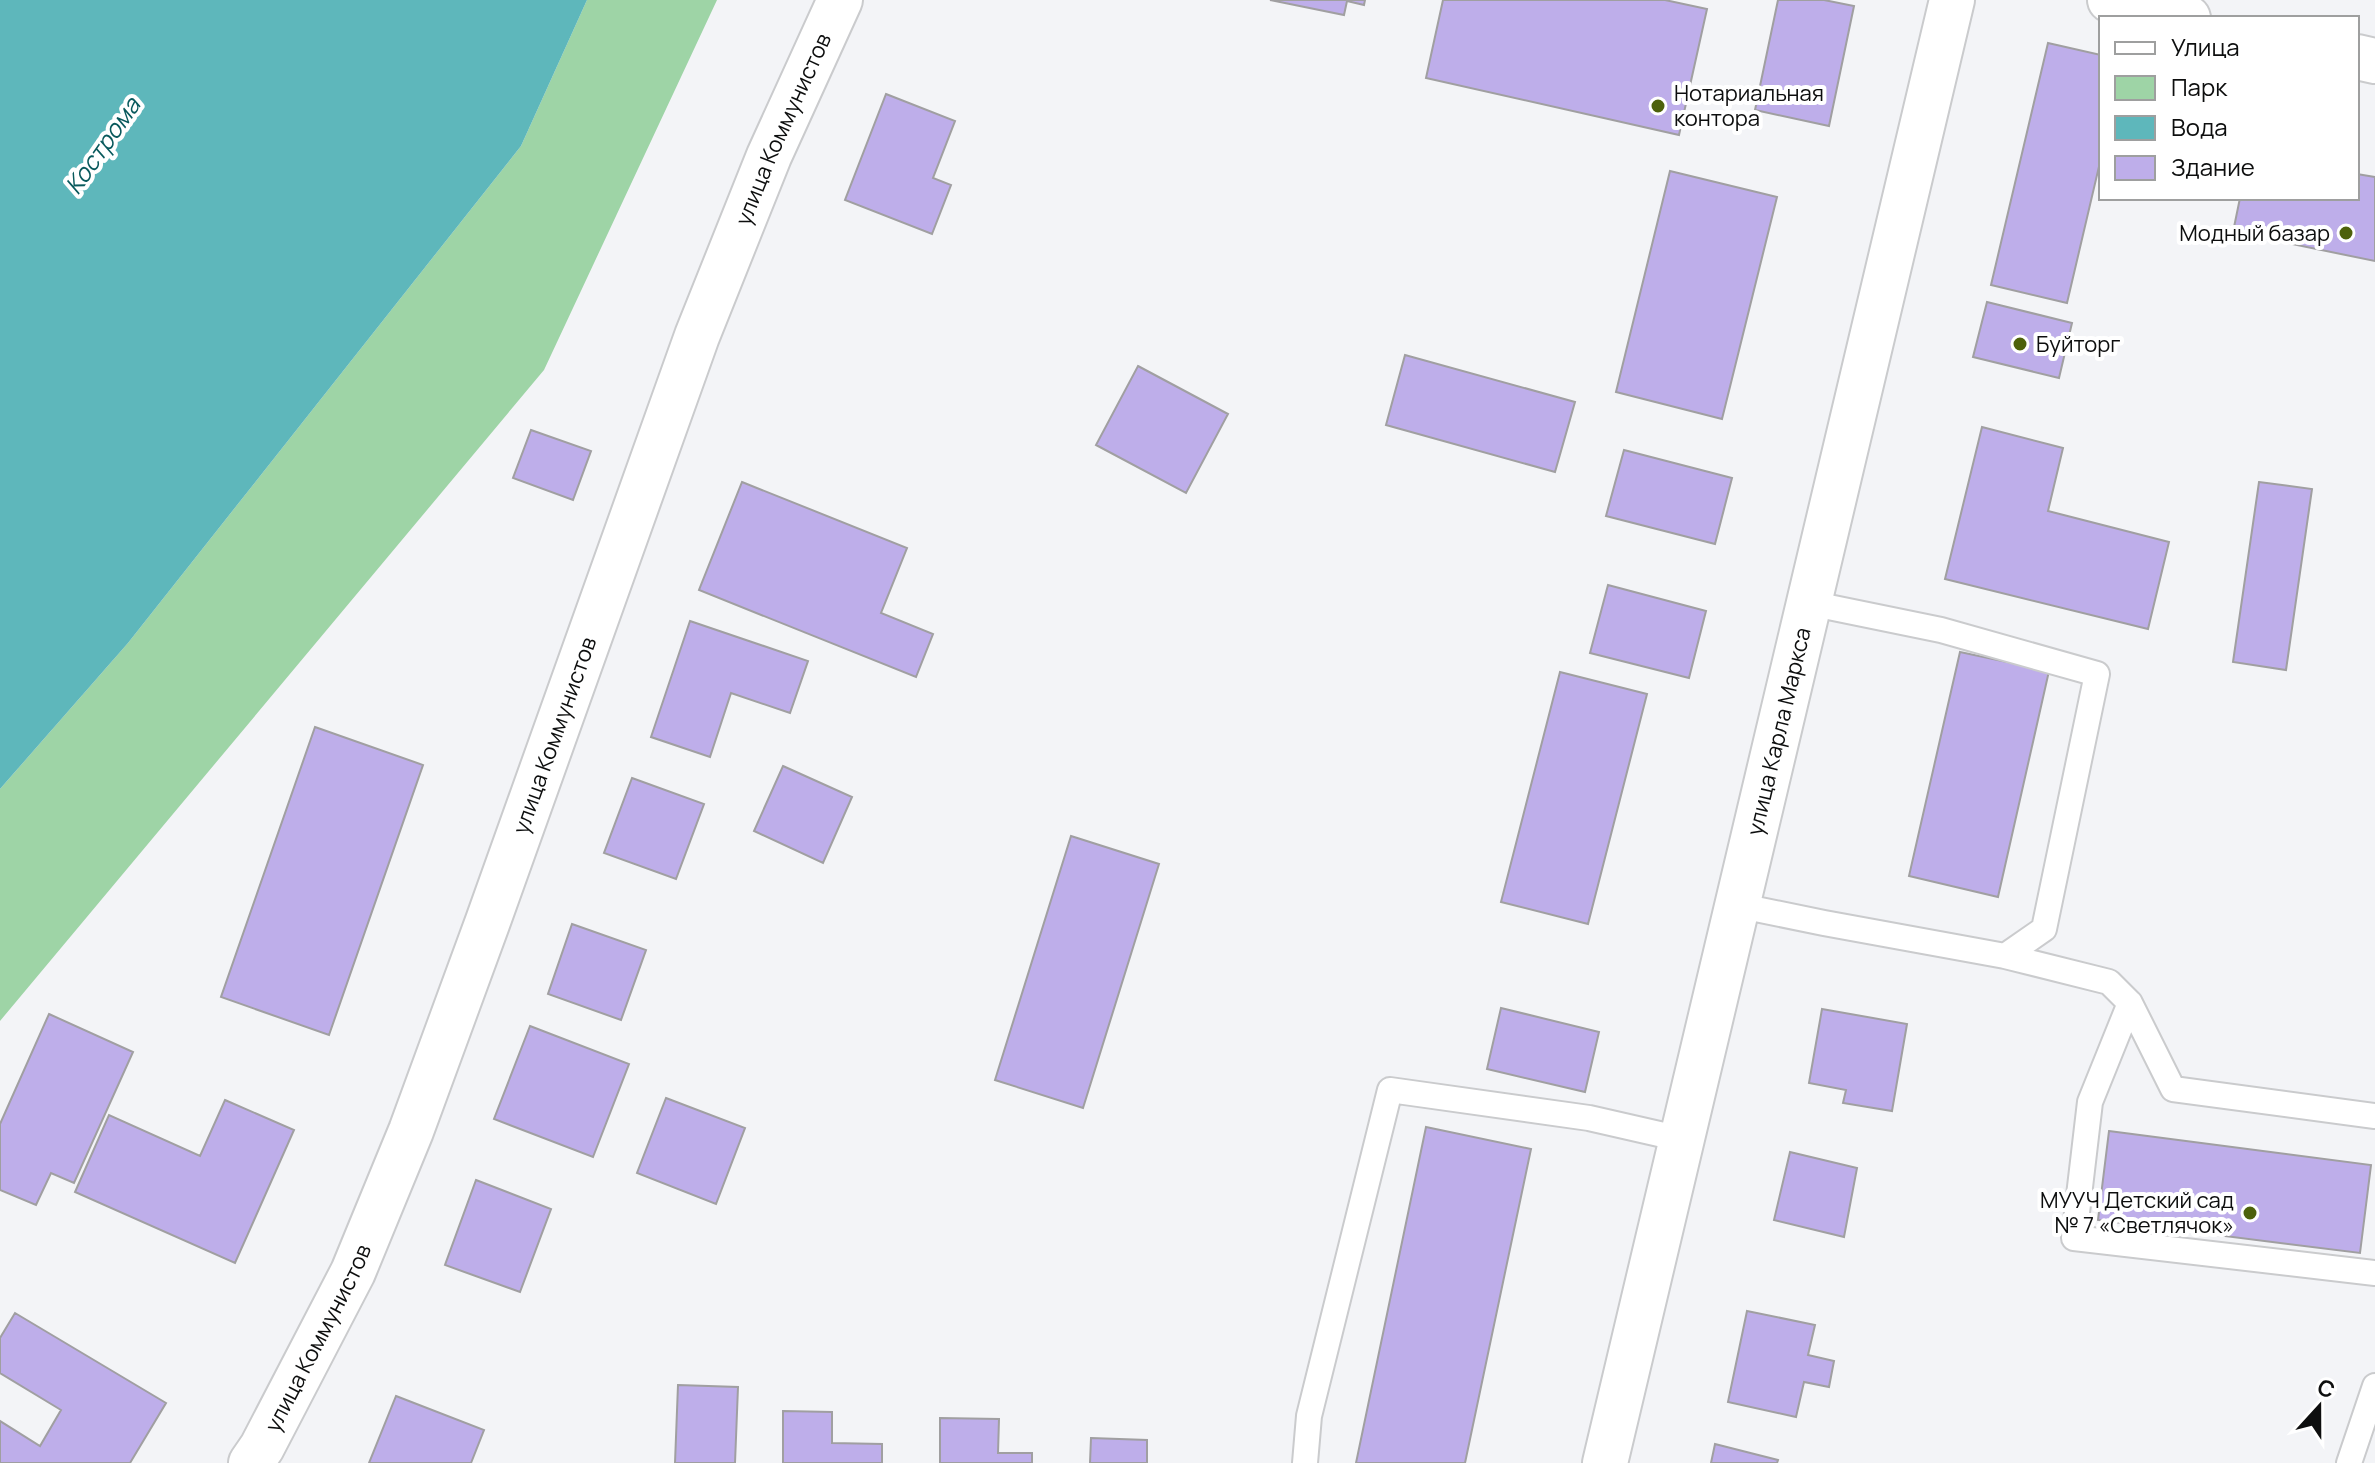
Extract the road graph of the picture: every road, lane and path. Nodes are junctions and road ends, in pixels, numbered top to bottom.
1 (840, 0) edge
2 (1952, 0) edge
3 (2110, 0) edge
4 (2179, 16) edge
5 (1809, 603) junction
6 (1736, 905) junction
7 (2005, 956) junction
8 (2130, 1003) junction
9 (2375, 1116) edge
10 (1681, 1139) junction
11 (2375, 1273) edge
12 (2375, 1386) edge
13 (251, 1463) edge
14 (1305, 1463) edge
15 (1605, 1463) edge
16 (2349, 1463) edge

1 - 13 main road, улица Коммунистов
2 - 5 main road, улица Карла Маркса
3 - 4 main road
5 - 6 main road, улица Карла Маркса
5 - 7 lane
6 - 7 lane
6 - 10 main road, улица Карла Маркса
7 - 8 lane
8 - 9 lane
8 - 11 lane
10 - 14 lane
10 - 15 main road, улица Карла Маркса
12 - 16 lane

